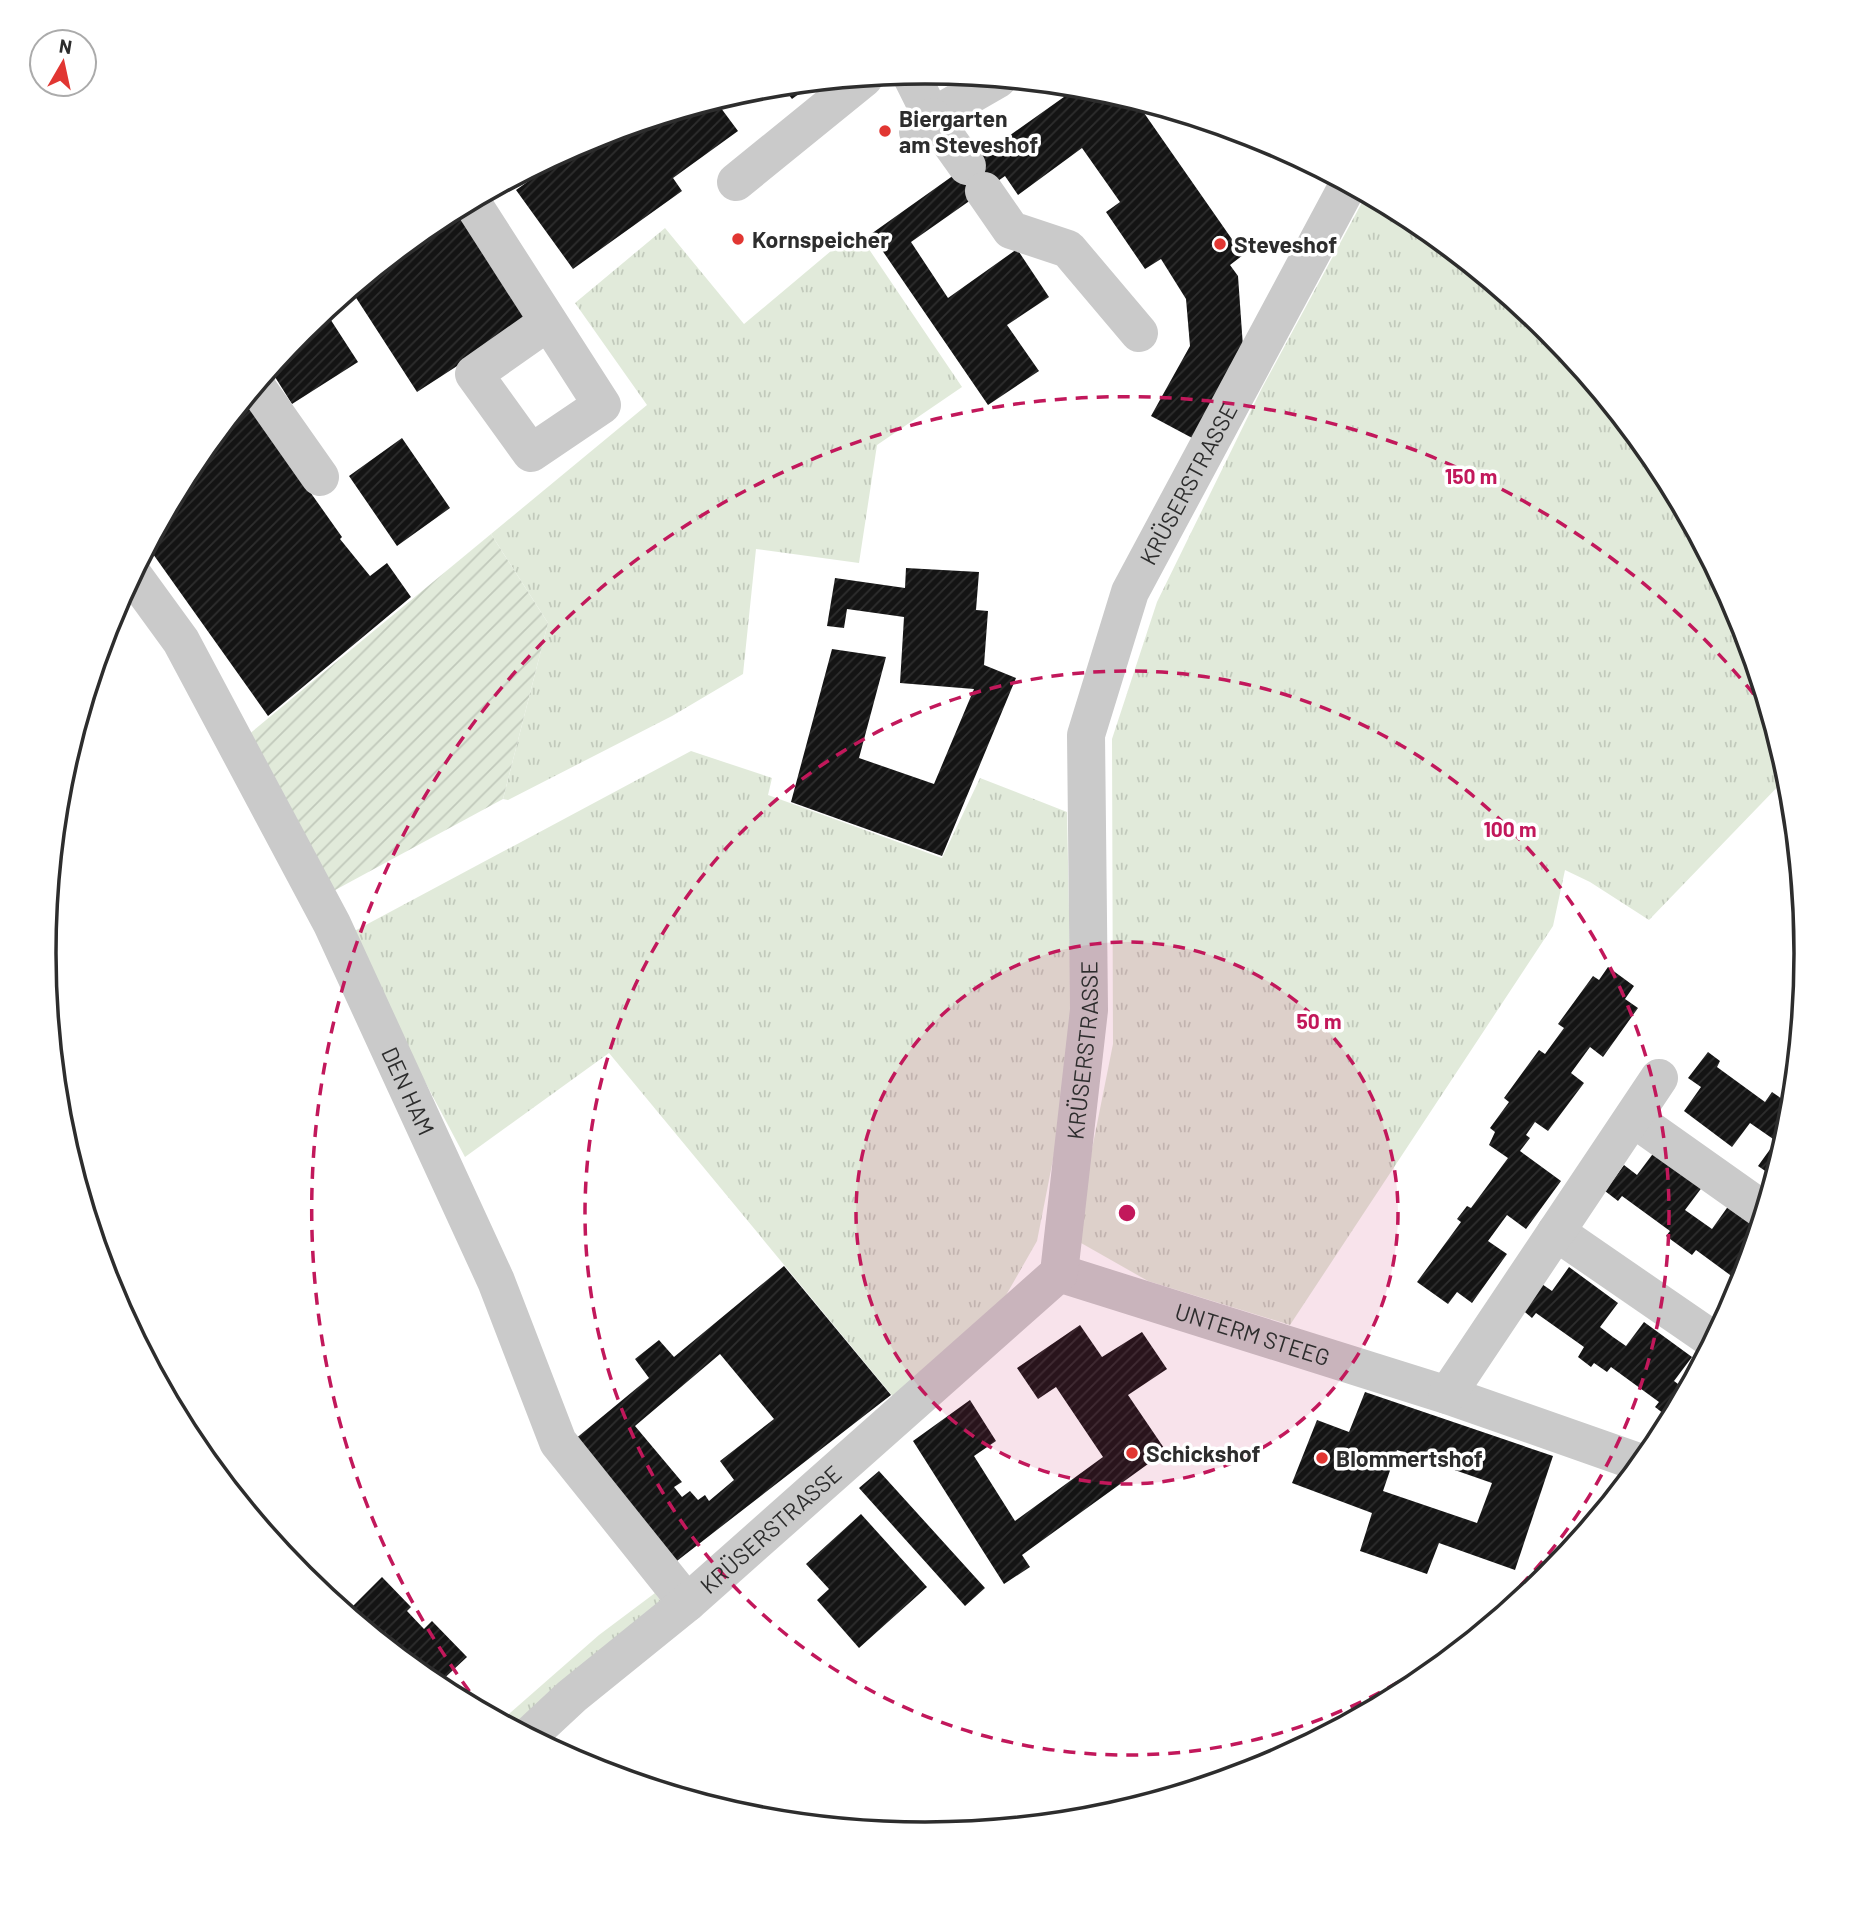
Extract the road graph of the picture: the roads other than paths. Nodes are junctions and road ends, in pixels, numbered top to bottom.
1 (913, 84) edge
2 (986, 86) edge
3 (852, 87) edge
4 (925, 125) junction
5 (736, 182) dead end
6 (1344, 192) edge
7 (476, 209) edge
8 (548, 322) dead end
9 (1139, 333) dead end
10 (261, 393) edge
11 (320, 477) dead end
12 (139, 583) edge
13 (1659, 1078) dead end
14 (1633, 1118) junction
15 (1756, 1205) edge
16 (1556, 1232) junction
17 (1059, 1273) junction
18 (1705, 1335) edge
19 (1447, 1395) junction
20 (1631, 1459) edge
21 (687, 1603) junction
22 (535, 1729) edge

1 - 4 street
2 - 4 street
3 - 5 street
4 - 9 street
6 - 17 street, KRÜSERSTRASSE
7 - 8 street
10 - 11 street
12 - 21 street, DEN HAM
13 - 14 street
14 - 15 street
14 - 16 street
16 - 18 street
16 - 19 street
17 - 19 street, UNTERM STEEG
17 - 21 street, KRÜSERSTRASSE
19 - 20 street, UNTERM STEEG
21 - 22 street, KRÜSERSTRASSE

